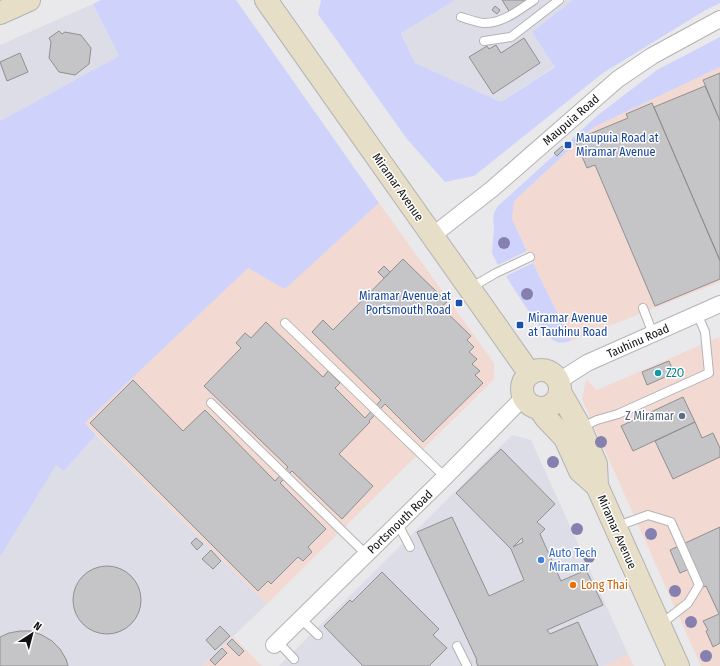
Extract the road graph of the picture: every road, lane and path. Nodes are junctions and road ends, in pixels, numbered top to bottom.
1 (28, 0) edge
2 (266, 0) edge
3 (534, 0) edge
4 (559, 0) edge
5 (0, 13) edge
6 (461, 17) dead end
7 (720, 19) edge
8 (484, 41) dead end
9 (432, 236) junction
10 (530, 257) dead end
11 (469, 288) junction
12 (720, 304) edge
13 (643, 308) dead end
14 (697, 313) junction
15 (285, 324) dead end
16 (653, 334) junction
17 (530, 374) junction
18 (559, 386) junction
19 (211, 403) dead end
20 (531, 403) junction
21 (580, 427) junction
22 (446, 478) junction
23 (597, 486) junction
24 (398, 524) junction
25 (614, 527) junction
26 (410, 547) dead end
27 (367, 555) junction
28 (301, 619) junction
29 (658, 626) junction
30 (318, 635) dead end
31 (276, 643) joint
32 (457, 646) dead end
33 (294, 659) dead end
34 (674, 663) edge
35 (467, 666) edge

1 - 5 main road
2 - 9 main road, Miramar Avenue
3 - 6 lane
4 - 8 lane
7 - 9 street, Maupuia Road
9 - 11 main road, Miramar Avenue
10 - 11 lane
11 - 17 main road, Miramar Avenue
12 - 14 street, Tauhinu Road
13 - 16 lane
14 - 16 street, Tauhinu Road
14 - 21 lane
15 - 22 lane
16 - 18 street, Tauhinu Road
17 - 18 main road
17 - 20 main road
18 - 20 main road
18 - 21 main road, Miramar Avenue
19 - 27 lane
20 - 22 street, Portsmouth Road
20 - 23 main road, Miramar Avenue
21 - 23 main road, Miramar Avenue
22 - 24 street, Portsmouth Road
23 - 25 main road, Miramar Avenue
24 - 26 lane
24 - 27 street, Portsmouth Road
25 - 29 main road, Miramar Avenue
25 - 29 lane
27 - 28 street, Portsmouth Road
28 - 30 lane
28 - 31 street, Portsmouth Road
29 - 34 main road, Miramar Avenue
31 - 33 lane
32 - 35 lane

